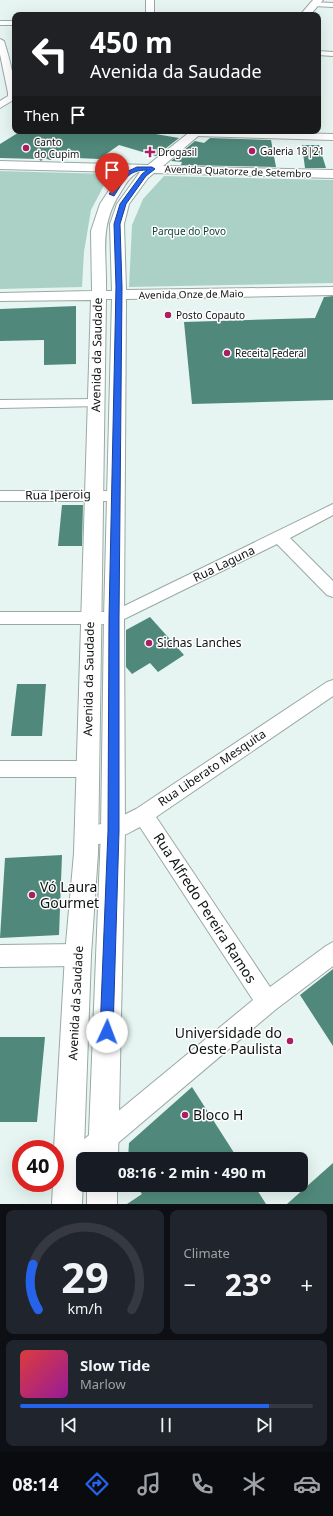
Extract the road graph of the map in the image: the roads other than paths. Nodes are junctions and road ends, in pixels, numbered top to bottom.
1 (150, 0) edge
2 (316, 2) edge
3 (333, 5) edge
4 (150, 12) edge
5 (308, 12) edge
6 (0, 23) edge
7 (12, 23) edge
8 (3, 47) edge
9 (321, 53) edge
10 (333, 54) edge
11 (3, 65) edge
12 (0, 105) edge
13 (195, 134) edge
14 (251, 134) edge
15 (333, 137) edge
16 (0, 165) edge
17 (137, 168) junction
18 (152, 169) junction
19 (333, 174) edge
20 (333, 291) edge
21 (109, 296) junction
22 (0, 297) edge
23 (96, 403) junction
24 (0, 404) edge
25 (94, 495) junction
26 (0, 496) edge
27 (116, 496) junction
28 (333, 509) edge
29 (279, 538) junction
30 (333, 591) edge
31 (0, 618) edge
32 (91, 618) junction
33 (114, 618) junction
34 (333, 687) edge
35 (0, 769) edge
36 (88, 769) junction
37 (143, 814) junction
38 (114, 831) junction
39 (86, 836) junction
40 (333, 953) edge
41 (78, 955) junction
42 (0, 956) edge
43 (266, 1002) junction
44 (103, 1149) edge
45 (68, 1169) junction
46 (102, 1192) edge
47 (67, 1204) edge
48 (102, 1204) edge

1 - 4 street
2 - 3 street
2 - 5 street
6 - 7 street
8 - 11 street
9 - 10 street
11 - 12 street
13 - 18 street, Avenida da Saudade
14 - 15 street
16 - 17 street, Avenida Quatorze de Setembro
17 - 18 street, Avenida Quatorze de Setembro
17 - 21 street, Avenida da Saudade
18 - 19 street, Avenida Quatorze de Setembro
18 - 21 street, Avenida da Saudade
20 - 21 street, Avenida Onze de Maio
21 - 22 street, Avenida Onze de Maio
21 - 23 street, Avenida da Saudade
21 - 27 street, Avenida da Saudade
23 - 24 street
23 - 25 street, Avenida da Saudade
25 - 26 street, Rua Iperoig
25 - 27 street, Rua Iperoig
25 - 32 street, Avenida da Saudade
27 - 33 street, Avenida da Saudade
28 - 29 street, Rua Laguna
29 - 30 street
29 - 33 street, Rua Laguna
31 - 32 street
32 - 33 street
32 - 36 street, Avenida da Saudade
33 - 38 street, Avenida da Saudade
34 - 37 street, Rua Liberato Mesquita
35 - 36 street
36 - 39 street, Avenida da Saudade
37 - 38 street, Rua Liberato Mesquita
37 - 43 street, Rua Alfredo Pereira Ramos
38 - 39 street, Rua Liberato Mesquita
38 - 44 street, Avenida da Saudade
39 - 41 street, Avenida da Saudade
40 - 43 street
41 - 42 street
41 - 45 street, Avenida da Saudade
43 - 44 street
44 - 45 street
45 - 47 street, Avenida da Saudade
46 - 48 street

